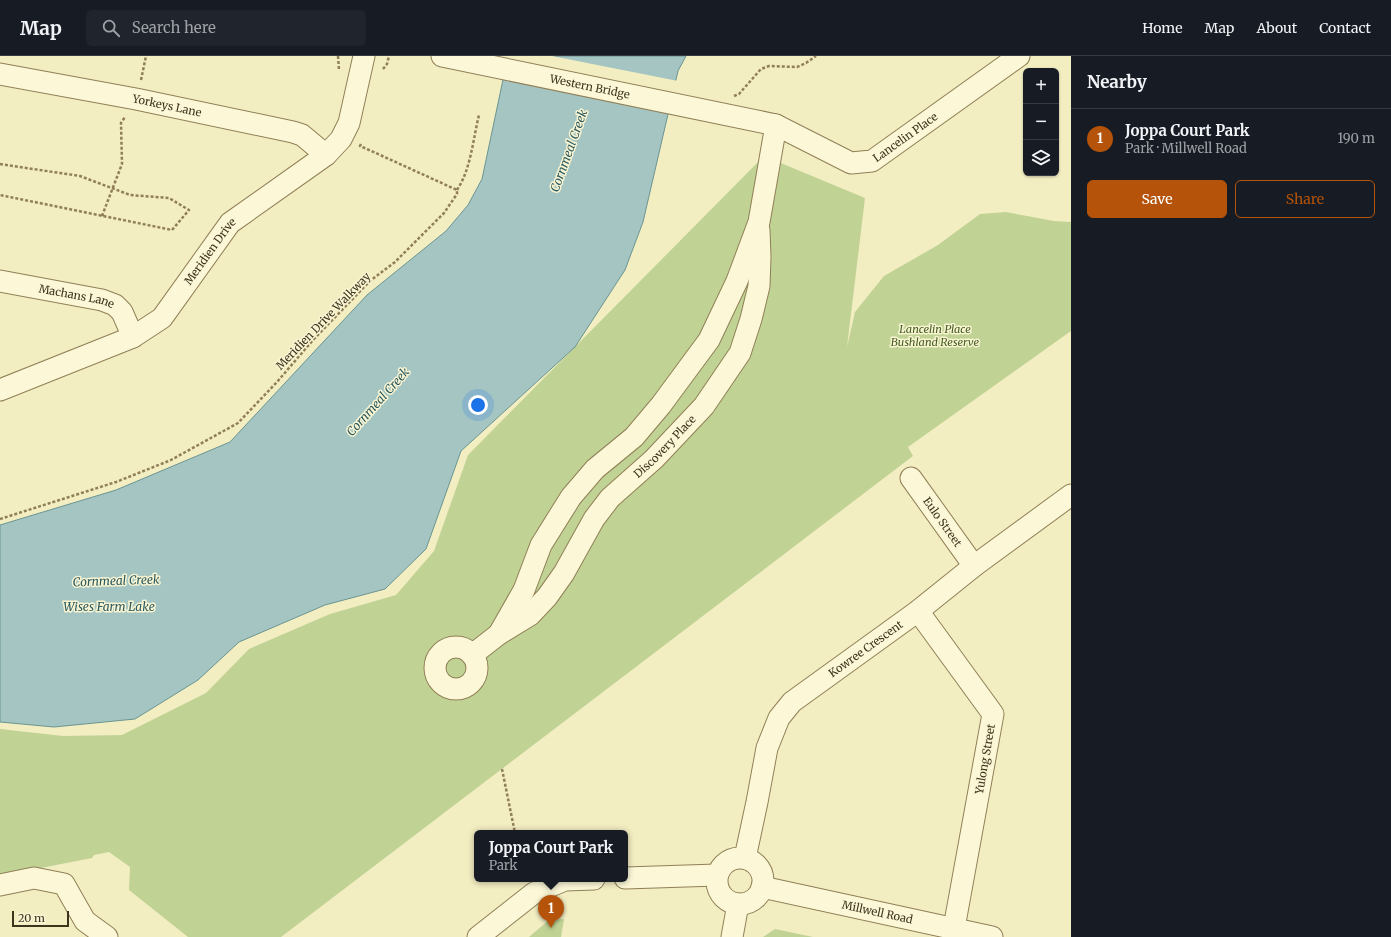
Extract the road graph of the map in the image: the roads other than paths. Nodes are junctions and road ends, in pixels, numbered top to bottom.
1 (364, 56) edge
2 (442, 56) edge
3 (1019, 56) edge
4 (0, 74) edge
5 (689, 106) joint
6 (776, 125) junction
7 (326, 155) junction
8 (759, 222) junction
9 (0, 281) edge
10 (133, 337) junction
11 (0, 390) edge
12 (634, 437) junction
13 (654, 459) junction
14 (910, 478) dead end
15 (1071, 495) edge
16 (974, 566) junction
17 (918, 611) junction
18 (499, 634) junction
19 (472, 654) dead end
20 (745, 858) junction
21 (717, 875) junction
22 (628, 878) edge
23 (560, 882) edge
24 (0, 885) edge
25 (762, 887) junction
26 (738, 904) junction
27 (954, 928) junction
28 (100, 935) edge
29 (478, 937) edge
30 (732, 937) edge
31 (992, 937) edge

1 - 7 street, Meridien Drive
2 - 5 street, Western Bridge
3 - 6 street, Lancelin Place
4 - 7 street, Yorkeys Lane
5 - 6 street, Lancelin Place
6 - 8 street, Discovery Place
7 - 10 street, Meridien Drive
8 - 12 street, Discovery Place
8 - 13 street, Discovery Place
9 - 10 street, Machans Lane
10 - 11 street, Meridien Drive
12 - 13 street
12 - 18 street, Discovery Place
13 - 18 street, Discovery Place
14 - 16 street, Eulo Street
15 - 16 street, Kowree Crescent
16 - 17 street, Kowree Crescent
17 - 20 street, Kowree Crescent
17 - 27 street, Yulong Street
18 - 19 street, Discovery Place
20 - 21 street
20 - 25 street
21 - 22 street
21 - 26 street
23 - 29 street
24 - 28 street
25 - 26 street
25 - 27 street, Millwell Road
26 - 30 street
27 - 31 street, Millwell Road

